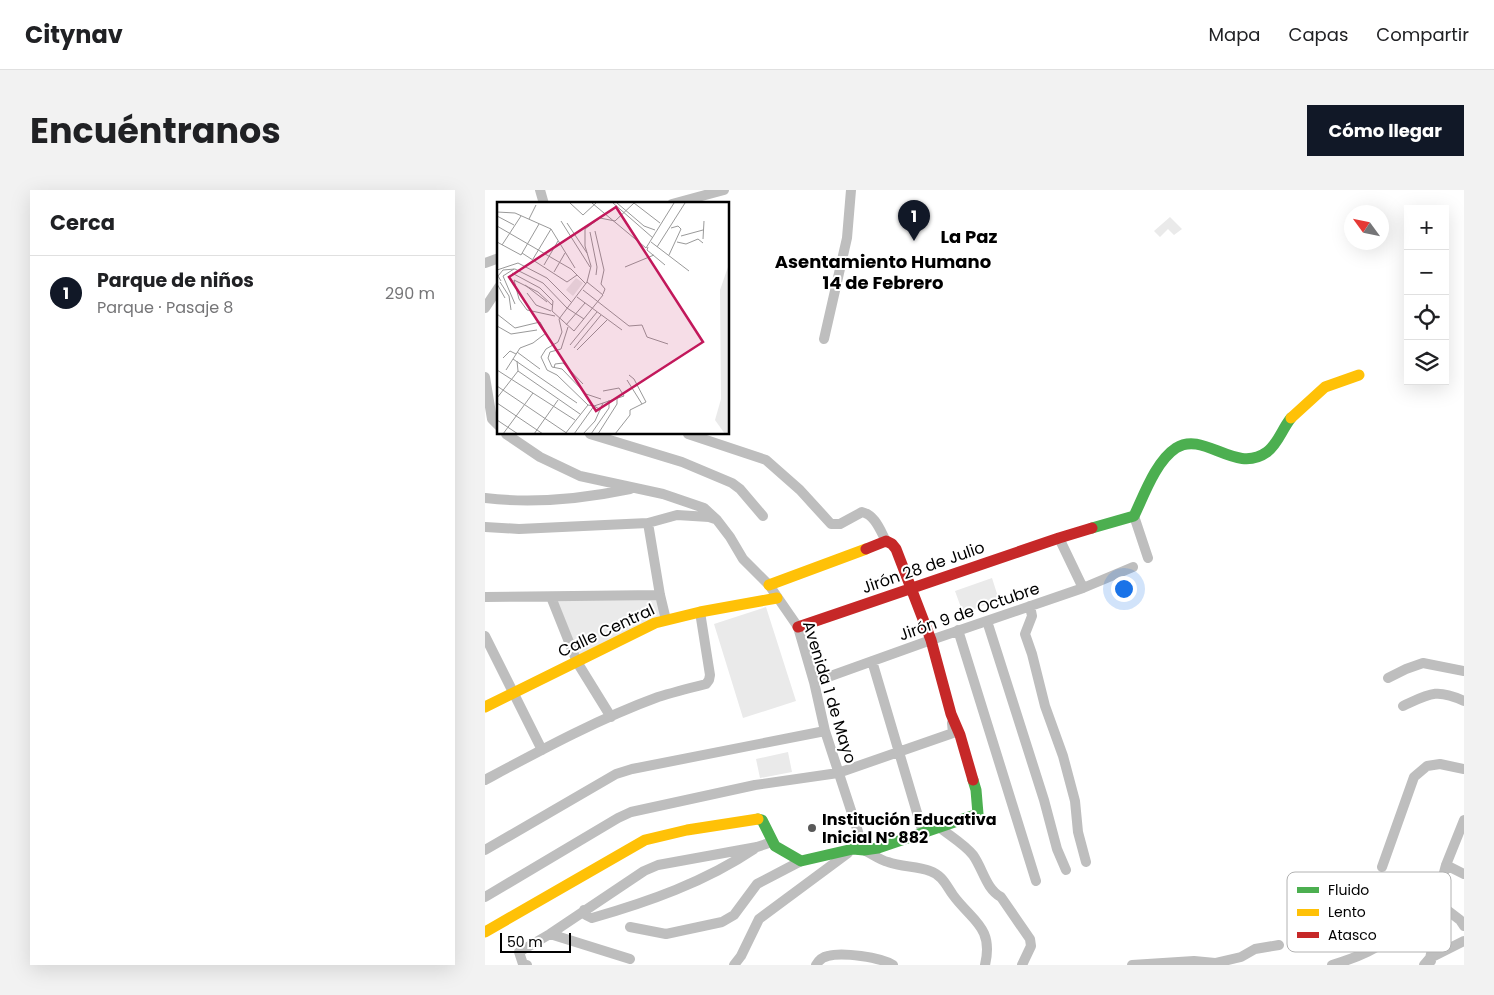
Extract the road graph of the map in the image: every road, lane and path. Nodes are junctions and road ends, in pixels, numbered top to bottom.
1 (724, 190) edge
2 (851, 190) edge
3 (679, 202) edge
4 (497, 259) edge
5 (485, 263) edge
6 (497, 290) edge
7 (485, 308) edge
8 (824, 340) dead end
9 (1359, 375) dead end
10 (485, 377) edge
11 (497, 424) edge
12 (507, 435) edge
13 (593, 435) edge
14 (691, 435) edge
15 (635, 488) junction
16 (485, 498) edge
17 (763, 516) dead end
18 (1134, 516) junction
19 (717, 520) junction
20 (648, 523) junction
21 (485, 527) edge
22 (1059, 538) junction
23 (886, 541) junction
24 (1148, 558) dead end
25 (1133, 566) dead end
26 (769, 585) junction
27 (1083, 588) junction
28 (910, 589) junction
29 (660, 595) junction
30 (485, 597) edge
31 (551, 597) junction
32 (777, 598) junction
33 (1030, 606) junction
34 (700, 612) junction
35 (666, 620) junction
36 (987, 621) junction
37 (798, 627) junction
38 (958, 630) junction
39 (485, 636) edge
40 (931, 640) junction
41 (872, 660) junction
42 (577, 662) junction
43 (1464, 671) edge
44 (1388, 678) dead end
45 (814, 682) junction
46 (513, 693) junction
47 (1464, 701) edge
48 (1403, 706) dead end
49 (485, 707) edge
50 (951, 714) junction
51 (611, 717) junction
52 (825, 731) junction
53 (542, 750) junction
54 (899, 752) junction
55 (1464, 769) edge
56 (838, 773) junction
57 (485, 780) edge
58 (1464, 820) edge
59 (939, 827) junction
60 (923, 832) junction
61 (772, 842) junction
62 (757, 847) junction
63 (485, 850) edge
64 (858, 850) junction
65 (801, 860) junction
66 (1085, 862) dead end
67 (1446, 865) junction
68 (1382, 867) dead end
69 (1066, 870) dead end
70 (1444, 872) edge
71 (1464, 874) edge
72 (1036, 881) dead end
73 (485, 897) edge
74 (584, 910) junction
75 (1451, 913) edge
76 (1464, 926) edge
77 (630, 927) dead end
78 (485, 932) edge
79 (550, 934) junction
80 (1464, 941) edge
81 (1279, 945) dead end
82 (1451, 949) edge
83 (1365, 952) edge
84 (1446, 952) edge
85 (629, 959) dead end
86 (1429, 963) edge
87 (893, 964) edge
88 (527, 965) edge
89 (734, 965) edge
90 (816, 965) edge
91 (985, 965) edge
92 (1022, 965) edge
93 (1132, 965) edge
94 (1332, 965) edge

1 - 3 street
2 - 8 street
4 - 5 street
6 - 7 street
9 - 18 street
10 - 11 street
12 - 15 street, Avenida 1 de Mayo
13 - 17 street
14 - 23 street
15 - 16 street
15 - 19 street, Avenida 1 de Mayo
18 - 22 street, Jirón 28 de Julio
18 - 24 street
19 - 20 street
19 - 26 street, Avenida 1 de Mayo
20 - 21 street
20 - 29 street
22 - 27 street
22 - 28 street, Jirón 28 de Julio
23 - 26 street
23 - 28 street
25 - 27 street, Jirón 9 de Octubre
26 - 32 street, Avenida 1 de Mayo
27 - 33 street, Jirón 9 de Octubre
28 - 37 street, Jirón 28 de Julio
28 - 40 street
29 - 31 street
29 - 35 street
30 - 31 street
31 - 42 street
32 - 34 street, Calle Central
32 - 37 street, Avenida 1 de Mayo
33 - 36 street, Jirón 9 de Octubre
33 - 66 street
34 - 35 street, Calle Central
34 - 51 street
35 - 42 street, Calle Central
36 - 38 street, Jirón 9 de Octubre
36 - 69 street
37 - 45 street, Avenida 1 de Mayo
38 - 40 street, Jirón 9 de Octubre
38 - 72 street
39 - 46 street
40 - 41 street, Jirón 9 de Octubre
40 - 50 street
41 - 45 street, Jirón 9 de Octubre
41 - 54 street
42 - 46 street, Calle Central
42 - 51 street
43 - 44 street
45 - 52 street, Avenida 1 de Mayo
46 - 49 street, Calle Central
46 - 53 street
47 - 48 street
50 - 54 street
50 - 59 street
51 - 53 street
52 - 56 street, Avenida 1 de Mayo
52 - 63 street
53 - 57 street
54 - 56 street
54 - 60 street
55 - 68 street
56 - 64 street, Avenida 1 de Mayo
56 - 73 street
58 - 67 street
59 - 60 street
59 - 92 street
60 - 64 street
61 - 62 street
61 - 65 street
61 - 78 street
62 - 74 street
62 - 74 street
64 - 65 street
64 - 89 street
64 - 91 street
65 - 77 street
67 - 70 street
67 - 71 street
74 - 79 street
75 - 76 street
79 - 85 street
79 - 88 street
80 - 82 street
81 - 93 street
83 - 94 street
84 - 86 street
87 - 90 street

